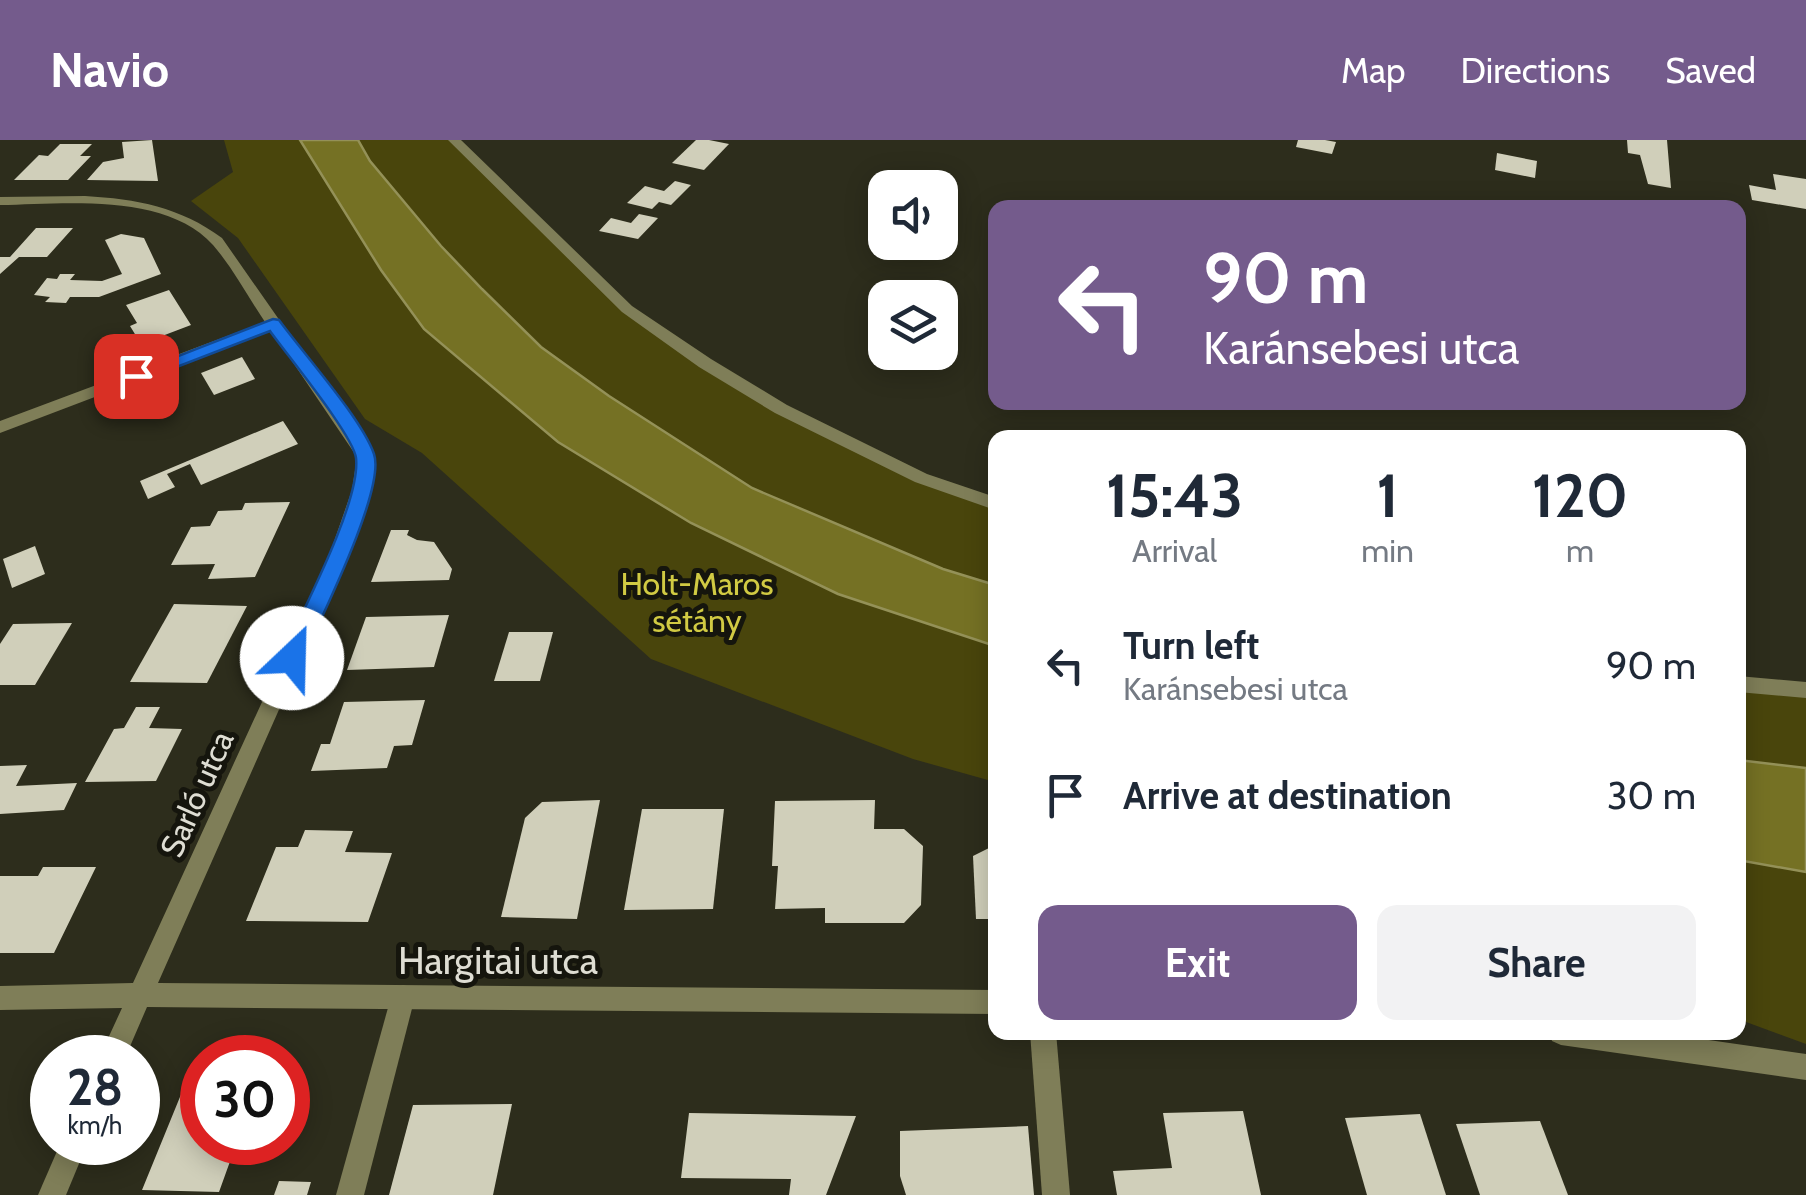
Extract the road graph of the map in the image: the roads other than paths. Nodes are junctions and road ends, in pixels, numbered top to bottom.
1 (454, 140) edge
2 (0, 201) edge
3 (273, 324) junction
4 (0, 428) edge
5 (988, 502) edge
6 (1746, 685) edge
7 (1806, 690) edge
8 (140, 996) junction
9 (403, 997) junction
10 (0, 998) edge
11 (988, 1002) edge
12 (122, 1035) edge
13 (1044, 1040) edge
14 (1619, 1040) edge
15 (1806, 1066) edge
16 (65, 1165) edge
17 (52, 1195) edge
18 (350, 1195) edge
19 (1056, 1195) edge

1 - 5 street
2 - 3 street, Sarló utca
3 - 4 street
3 - 8 street, Sarló utca
6 - 7 street
8 - 9 street, Hargitai utca
8 - 10 street, Hargitai utca
8 - 12 street, Sarló utca
9 - 11 street, Hargitai utca
9 - 18 street
13 - 19 street
14 - 15 street
16 - 17 street

